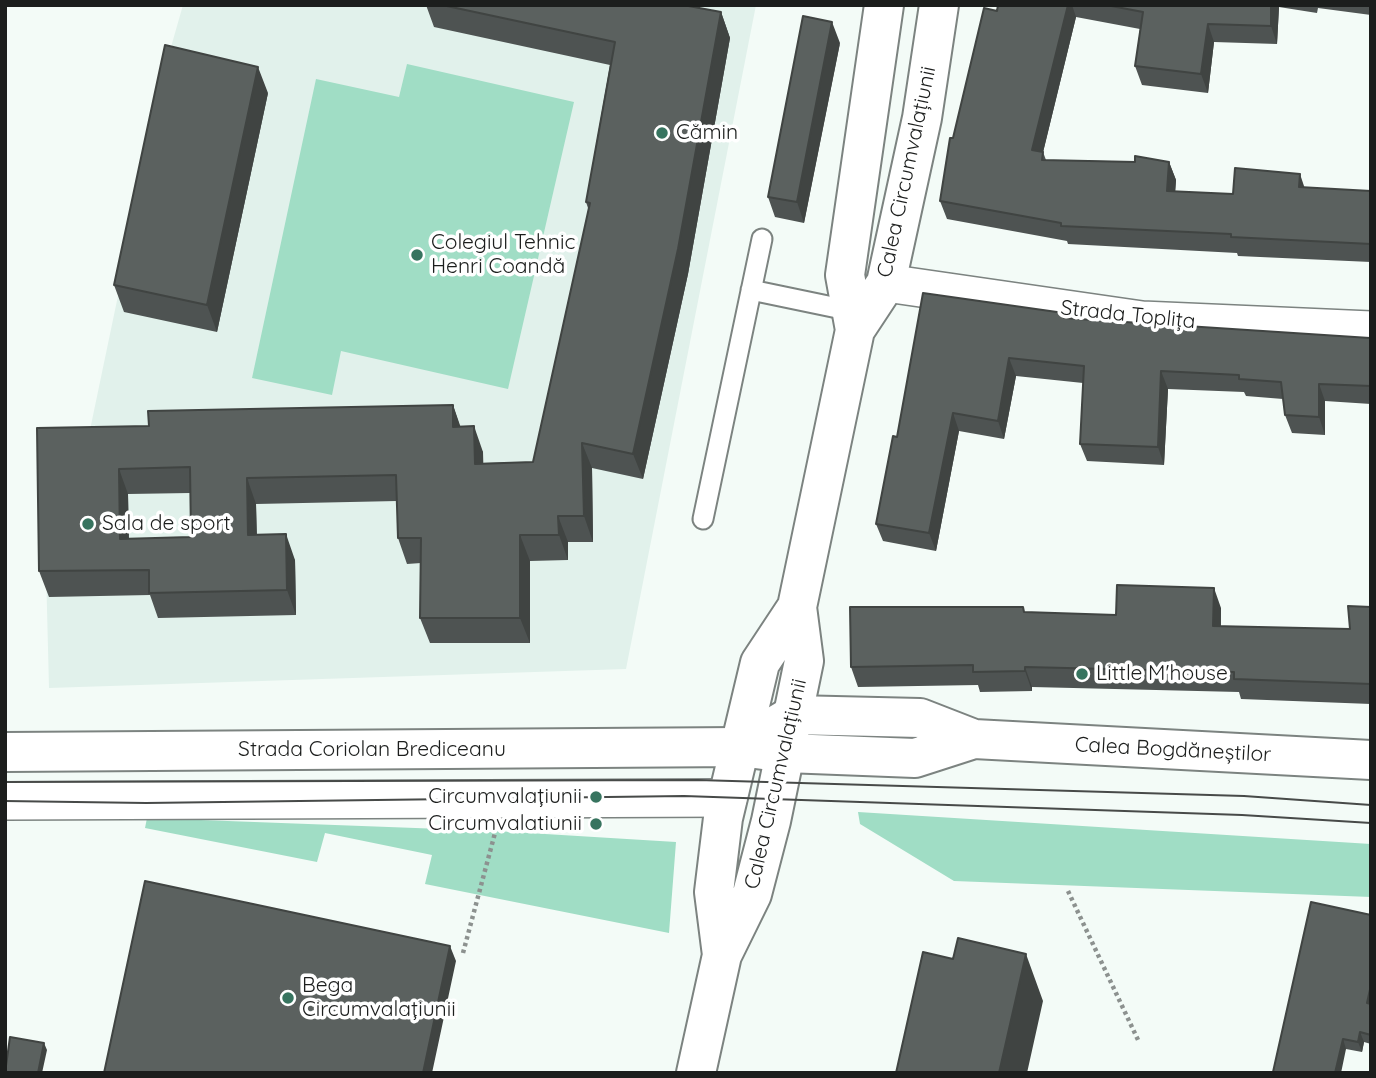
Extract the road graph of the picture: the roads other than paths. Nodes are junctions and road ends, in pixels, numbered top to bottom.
1 (884, 5) edge
2 (939, 5) edge
3 (762, 239) dead end
4 (886, 283) junction
5 (751, 290) junction
6 (854, 321) junction
7 (1371, 330) edge
8 (703, 519) dead end
9 (797, 607) junction
10 (793, 715) junction
11 (974, 739) junction
12 (740, 747) junction
13 (5, 752) edge
14 (786, 753) junction
15 (1371, 760) edge
16 (728, 798) junction
17 (5, 801) edge
18 (722, 955) junction
19 (696, 1073) edge

1 - 6 main road, Calea Circumvalațiunii
2 - 4 main road, Calea Circumvalațiunii
3 - 5 lane
4 - 6 main road, Calea Circumvalațiunii
4 - 7 street, Strada Toplița
5 - 6 lane
5 - 8 lane
6 - 9 main road, Calea Circumvalațiunii
9 - 10 main road, Calea Circumvalațiunii
9 - 12 main road, Calea Circumvalațiunii
10 - 11 main road, Calea Bogdăneștilor
10 - 12 main road
10 - 14 main road, Calea Circumvalațiunii
11 - 14 main road, Calea Bogdăneștilor
11 - 15 main road, Calea Bogdăneștilor
12 - 13 main road, Strada Coriolan Brediceanu
12 - 14 main road, Calea Bogdăneștilor
12 - 16 main road, Calea Circumvalațiunii
14 - 18 main road, Calea Circumvalațiunii
16 - 17 street
16 - 18 main road, Calea Circumvalațiunii
18 - 19 main road, Calea Circumvalațiunii

